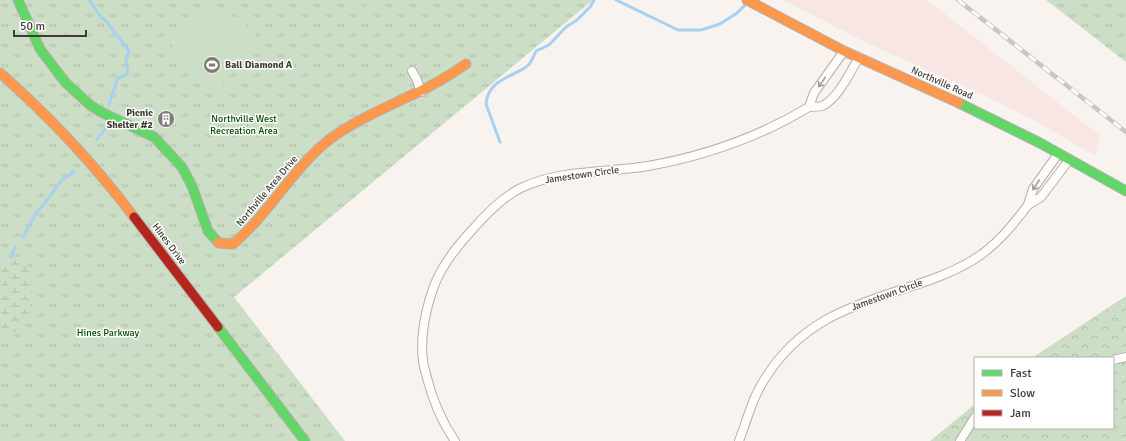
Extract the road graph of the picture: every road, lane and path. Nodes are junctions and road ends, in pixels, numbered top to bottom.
1 (18, 0) edge
2 (747, 0) edge
3 (844, 51) junction
4 (859, 57) junction
5 (466, 64) dead end
6 (412, 71) dead end
7 (0, 73) edge
8 (421, 92) junction
9 (809, 107) junction
10 (1058, 154) junction
11 (1068, 160) junction
12 (1126, 191) edge
13 (1028, 205) junction
14 (1126, 357) edge
15 (1114, 360) edge
16 (974, 419) edge
17 (305, 441) edge
18 (455, 441) edge
19 (739, 441) edge
20 (960, 441) edge

1 - 8 street, Northville Area Drive
2 - 3 street, Northville Road
3 - 4 street, Northville Road
3 -> 9 street
4 - 9 street, Jamestown Circle
4 - 10 street, Northville Road
5 - 8 street, Northville Area Drive
6 - 8 street
7 - 17 street, Hines Drive
9 - 18 street, Jamestown Circle
10 - 11 street, Northville Road
10 -> 13 street, Jamestown Circle
11 - 12 street, Northville Road
11 - 13 street, Jamestown Circle
13 - 19 street, Jamestown Circle
14 - 15 street
16 - 20 street

